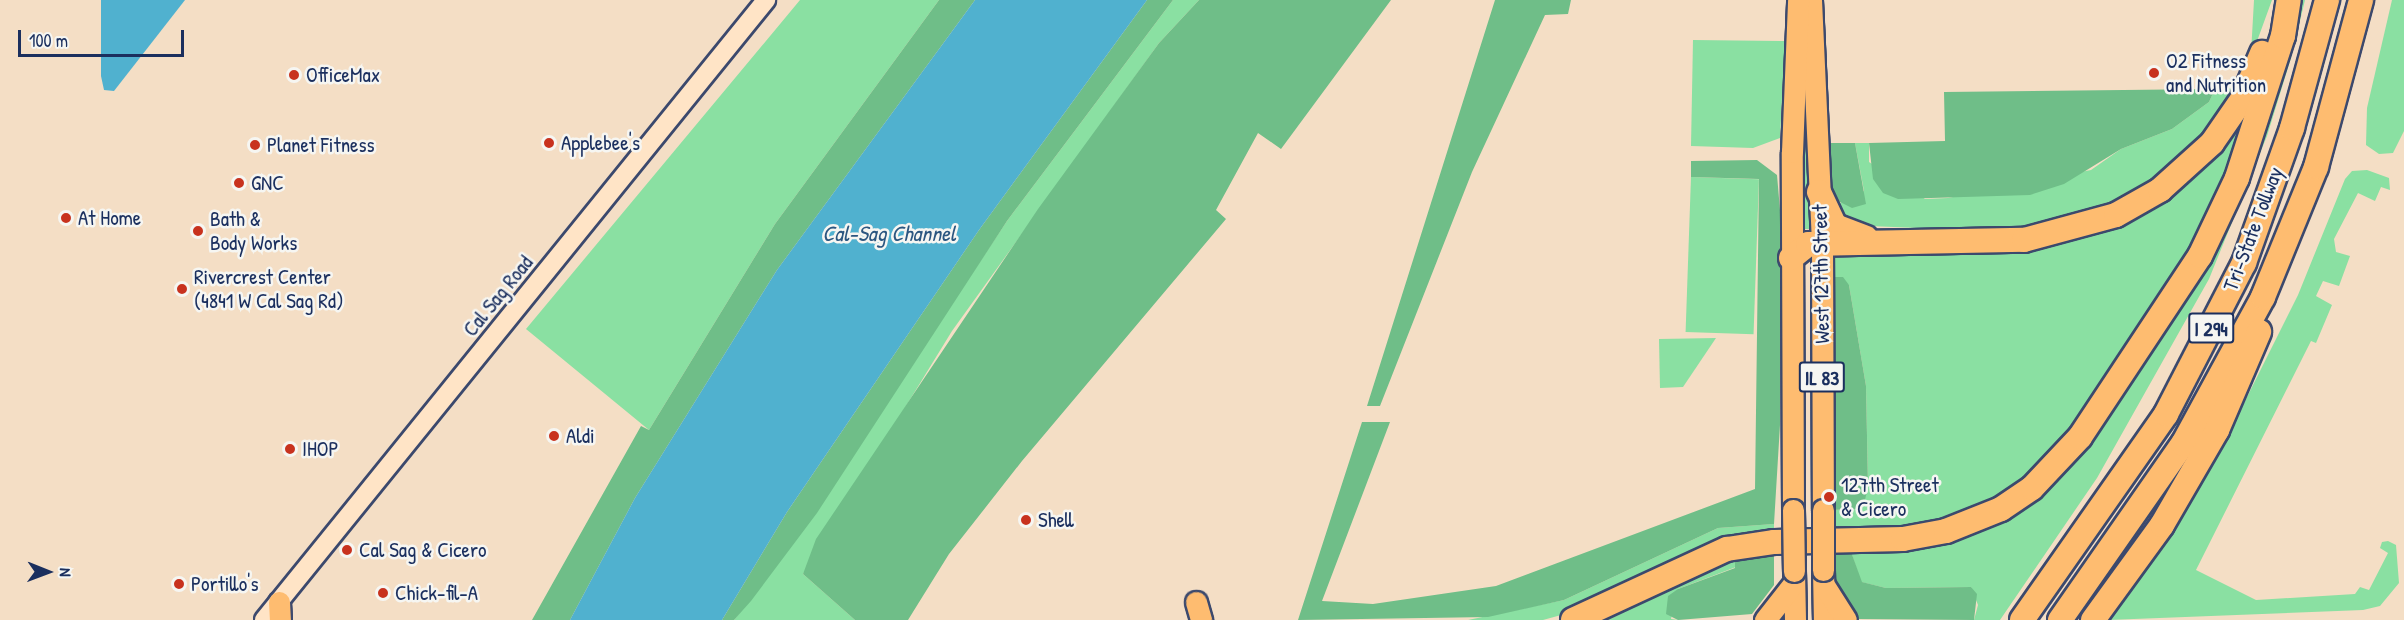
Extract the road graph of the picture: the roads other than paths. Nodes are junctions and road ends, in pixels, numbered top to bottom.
1 (766, 0) edge
2 (1798, 0) edge
3 (1811, 0) edge
4 (2280, 0) edge
5 (2289, 0) edge
6 (2327, 0) edge
7 (2361, 0) edge
8 (2316, 167) junction
9 (1819, 192) junction
10 (1821, 243) junction
11 (1886, 243) junction
12 (1791, 258) junction
13 (1794, 577) junction
14 (1824, 578) junction
15 (280, 611) edge
16 (264, 620) edge
17 (1573, 620) edge
18 (1765, 620) edge
19 (1795, 620) edge
20 (1824, 620) edge
21 (1846, 620) edge
22 (2022, 620) edge
23 (2060, 620) edge
24 (2093, 620) edge

1 - 15 main road, Cal Sag Road
2 - 12 main road, West 127th Street / IL 83
3 - 9 main road, West 127th Street / IL 83
4 - 11 highway
5 - 17 highway
6 - 22 highway, Tri-State Tollway / I 294
7 - 8 highway, Tri-State Tollway / I 294
8 - 23 highway, Tri-State Tollway / I 294
8 - 24 highway
9 - 10 main road, West 127th Street / IL 83
9 - 11 highway
10 - 11 highway
10 - 12 highway
10 - 14 main road, West 127th Street / IL 83, bridge
12 - 13 main road, West 127th Street / IL 83, bridge
13 - 18 main road
13 - 19 main road, West 127th Street / IL 83
14 - 20 main road, West 127th Street / IL 83
14 - 21 main road
15 - 16 main road, Cal Sag Road

